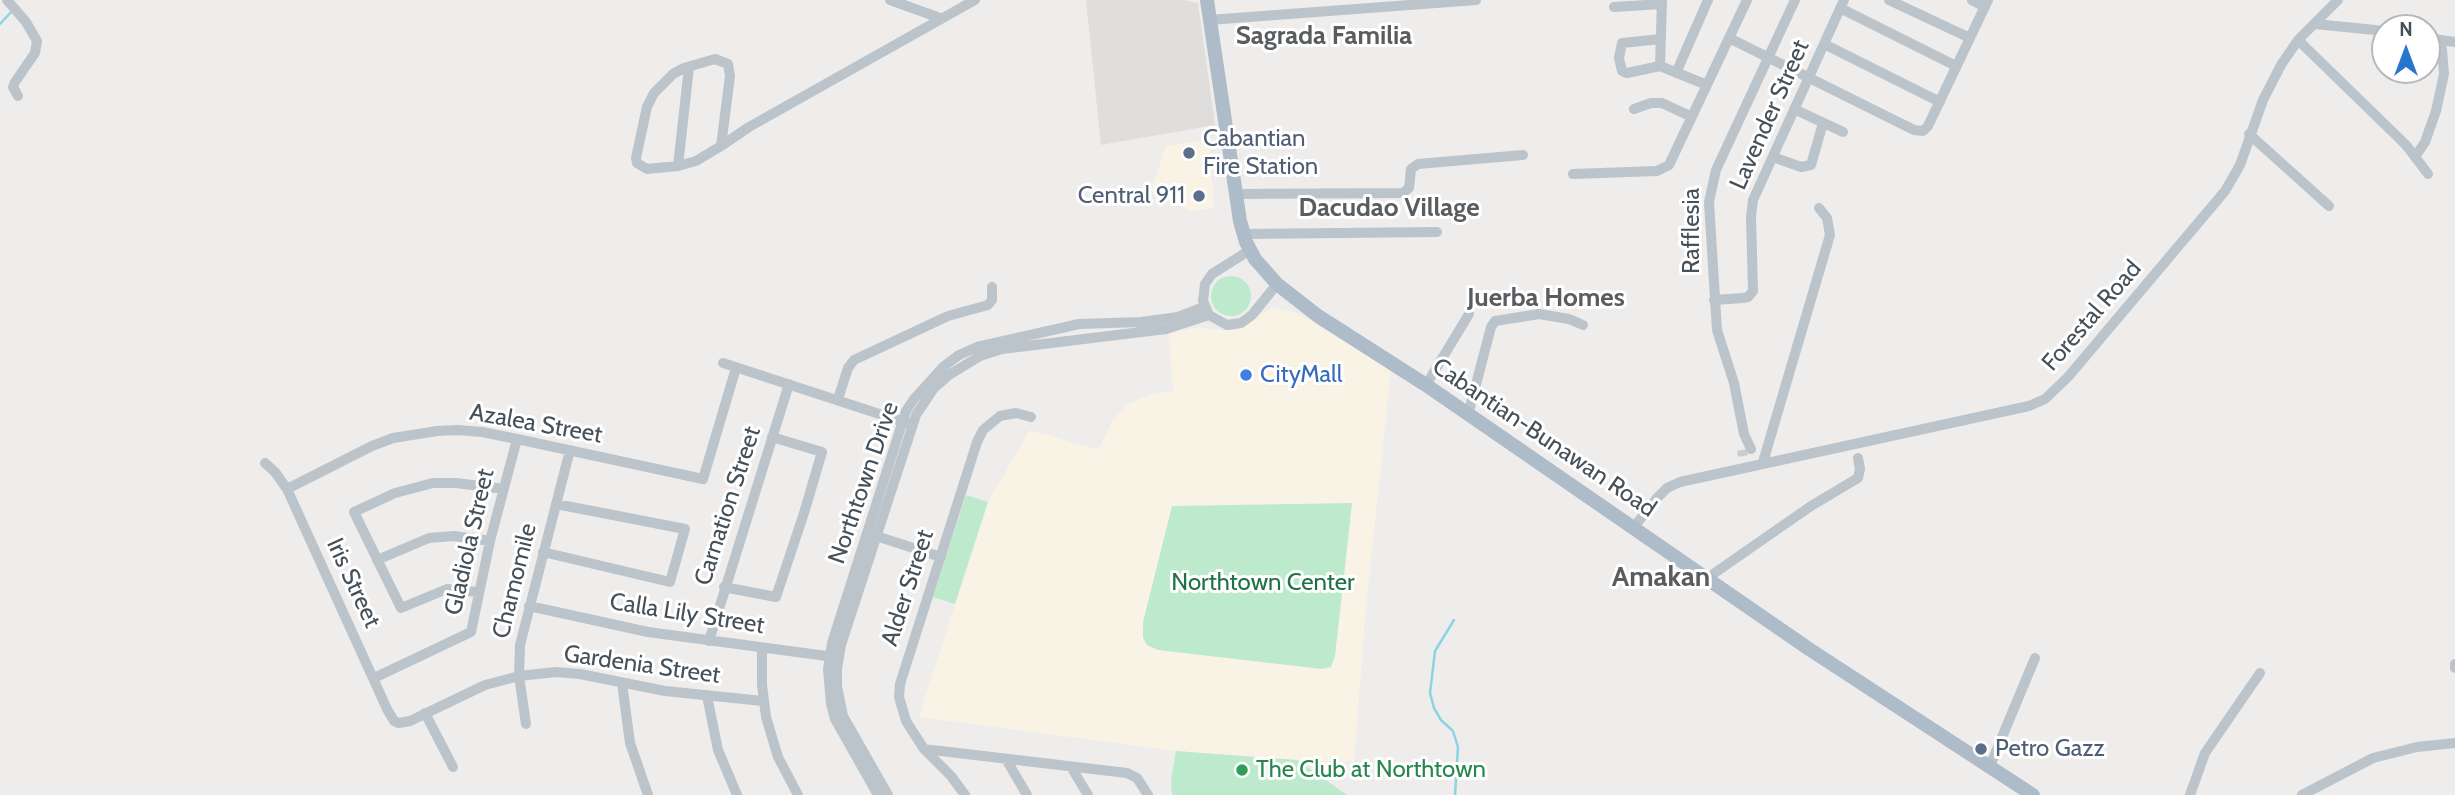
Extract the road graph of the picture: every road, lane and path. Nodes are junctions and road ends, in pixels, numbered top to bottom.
1 (8, 0) edge
2 (890, 0) edge
3 (975, 0) edge
4 (1207, 0) edge
5 (1476, 0) edge
6 (1708, 0) edge
7 (1747, 0) edge
8 (1796, 0) edge
9 (1889, 0) edge
10 (1972, 0) edge
11 (2338, 0) edge
12 (1662, 2) edge
13 (1987, 3) edge
14 (1842, 4) edge
15 (1614, 7) dead end
16 (940, 18) junction
17 (1209, 20) junction
18 (2315, 24) junction
19 (2371, 30) edge
20 (1730, 38) junction
21 (1970, 38) junction
22 (1661, 40) junction
23 (2298, 40) junction
24 (1824, 44) junction
25 (2441, 48) edge
26 (1769, 57) junction
27 (1660, 66) junction
28 (1956, 66) junction
29 (689, 67) junction
30 (1676, 73) junction
31 (1809, 77) junction
32 (1707, 85) junction
33 (18, 96) dead end
34 (1940, 102) junction
35 (1634, 109) dead end
36 (1794, 109) junction
37 (1692, 117) junction
38 (1823, 123) junction
39 (1843, 132) dead end
40 (2249, 134) junction
41 (721, 146) junction
42 (1523, 155) dead end
43 (1773, 156) junction
44 (2415, 156) junction
45 (678, 166) junction
46 (1573, 174) dead end
47 (2428, 174) dead end
48 (1234, 194) junction
49 (2329, 206) dead end
50 (1819, 208) dead end
51 (1437, 232) dead end
52 (1243, 234) junction
53 (1250, 250) junction
54 (1277, 284) junction
55 (992, 287) dead end
56 (1714, 300) junction
57 (1207, 311) junction
58 (1469, 314) dead end
59 (1583, 325) dead end
60 (723, 363) dead end
61 (736, 368) junction
62 (789, 384) junction
63 (1426, 385) junction
64 (838, 399) junction
65 (1468, 415) junction
66 (1031, 417) dead end
67 (908, 423) junction
68 (772, 437) junction
69 (517, 439) junction
70 (570, 450) junction
71 (1750, 457) junction
72 (1858, 458) dead end
73 (265, 463) dead end
74 (287, 489) junction
75 (504, 489) junction
76 (556, 504) junction
77 (1634, 527) junction
78 (872, 535) junction
79 (490, 541) junction
80 (543, 552) junction
81 (941, 556) junction
82 (377, 560) junction
83 (1706, 579) junction
84 (724, 587) junction
85 (478, 592) junction
86 (529, 606) junction
87 (709, 641) junction
88 (762, 648) junction
89 (834, 657) junction
90 (2035, 658) dead end
91 (2260, 673) dead end
92 (519, 676) junction
93 (374, 678) junction
94 (622, 683) junction
95 (707, 696) junction
96 (763, 701) junction
97 (425, 713) junction
98 (399, 723) joint
99 (526, 724) dead end
100 (2455, 743) edge
101 (924, 749) junction
102 (959, 754) junction
103 (1006, 759) junction
104 (1990, 766) junction
105 (453, 767) dead end
106 (1071, 767) junction
107 (951, 776) junction
108 (648, 795) edge
109 (737, 795) edge
110 (798, 795) edge
111 (878, 795) edge
112 (888, 795) edge
113 (965, 795) edge
114 (1027, 795) edge
115 (1088, 795) edge
116 (1148, 795) edge
117 (2034, 795) edge
118 (2190, 795) edge
119 (2302, 795) edge

1 - 33 street
2 - 16 street
3 - 16 street
4 - 17 main road, Cabantian-Bunawan Road
5 - 17 street
6 - 30 street
7 - 20 street
8 - 26 street, Rafflesia
9 - 21 street
10 - 13 street
11 - 18 street, Forestal Road
12 - 15 street
12 - 22 street
13 - 21 street
14 - 24 street, Lavender Street
14 - 28 street
16 - 41 street
17 - 48 main road, Cabantian-Bunawan Road
18 - 19 street
18 - 23 street, Forestal Road
20 - 26 street
20 - 32 street
21 - 28 street
22 - 27 street
22 - 27 street
23 - 40 street, Forestal Road
23 - 44 street
24 - 31 street, Lavender Street
24 - 34 street
25 - 44 street
26 - 31 street
26 - 56 street, Rafflesia
27 - 30 street
28 - 34 street
29 - 41 street
29 - 45 street
29 - 45 street
30 - 32 street
31 - 34 street
31 - 36 street, Lavender Street
32 - 37 street
35 - 37 street
36 - 38 street
36 - 43 street, Lavender Street
37 - 46 street
38 - 39 street
38 - 43 street
40 - 49 street
40 - 71 street, Forestal Road
41 - 45 street
42 - 48 street
43 - 56 street, Lavender Street
44 - 47 street
48 - 52 main road, Cabantian-Bunawan Road
50 - 71 street
51 - 52 street
52 - 53 main road, Cabantian-Bunawan Road
53 - 54 main road, Cabantian-Bunawan Road
53 - 57 street
54 - 57 street
54 - 63 main road, Cabantian-Bunawan Road
55 - 64 street
56 - 71 street, Rafflesia
57 - 67 street, Northtown Drive
58 - 63 street
59 - 65 street
60 - 61 street
61 - 62 street
61 - 70 street, Azalea Street
62 - 64 street
62 - 68 street, Carnation Street
63 - 65 main road, Cabantian-Bunawan Road
64 - 67 street
65 - 77 main road, Cabantian-Bunawan Road
66 - 81 street, Alder Street
67 - 78 street, Northtown Drive
68 - 84 street, Carnation Street
68 - 84 street
69 - 70 street, Azalea Street
69 - 74 street, Azalea Street
69 - 75 street, Gladiola Street
70 - 76 street, Chamomile
71 - 77 street, Forestal Road
72 - 83 street
73 - 74 street, Iris Street
74 - 93 street, Iris Street
75 - 79 street, Gladiola Street
75 - 82 street
76 - 80 street, Chamomile
76 - 80 street
77 - 83 main road, Cabantian-Bunawan Road
78 - 81 street
78 - 89 street, Northtown Drive
79 - 82 street
79 - 85 street, Gladiola Street
80 - 86 street, Chamomile
81 - 101 street, Alder Street
82 - 85 street
83 - 104 main road, Cabantian-Bunawan Road
84 - 87 street, Carnation Street
85 - 93 street, Gladiola Street
86 - 87 street, Calla Lily Street
86 - 92 street, Chamomile
87 - 88 street, Calla Lily Street
88 - 89 street, Calla Lily Street
88 - 96 street
89 - 111 street, Northtown Drive
89 - 112 street, Northtown Drive
90 - 104 street
91 - 118 street
92 - 94 street, Gardenia Street
92 - 97 street, Gardenia Street
92 - 99 street, Chamomile
93 - 98 street, Iris Street
94 - 95 street, Gardenia Street
94 - 108 street
95 - 96 street, Gardenia Street
95 - 109 street
96 - 110 street
97 - 98 street, Gardenia Street
97 - 105 street
100 - 119 street
101 - 102 street
101 - 107 street, Alder Street
102 - 103 street
102 - 107 street
103 - 106 street
103 - 114 street
104 - 117 main road, Cabantian-Bunawan Road
106 - 115 street
106 - 116 street
107 - 113 street, Alder Street

